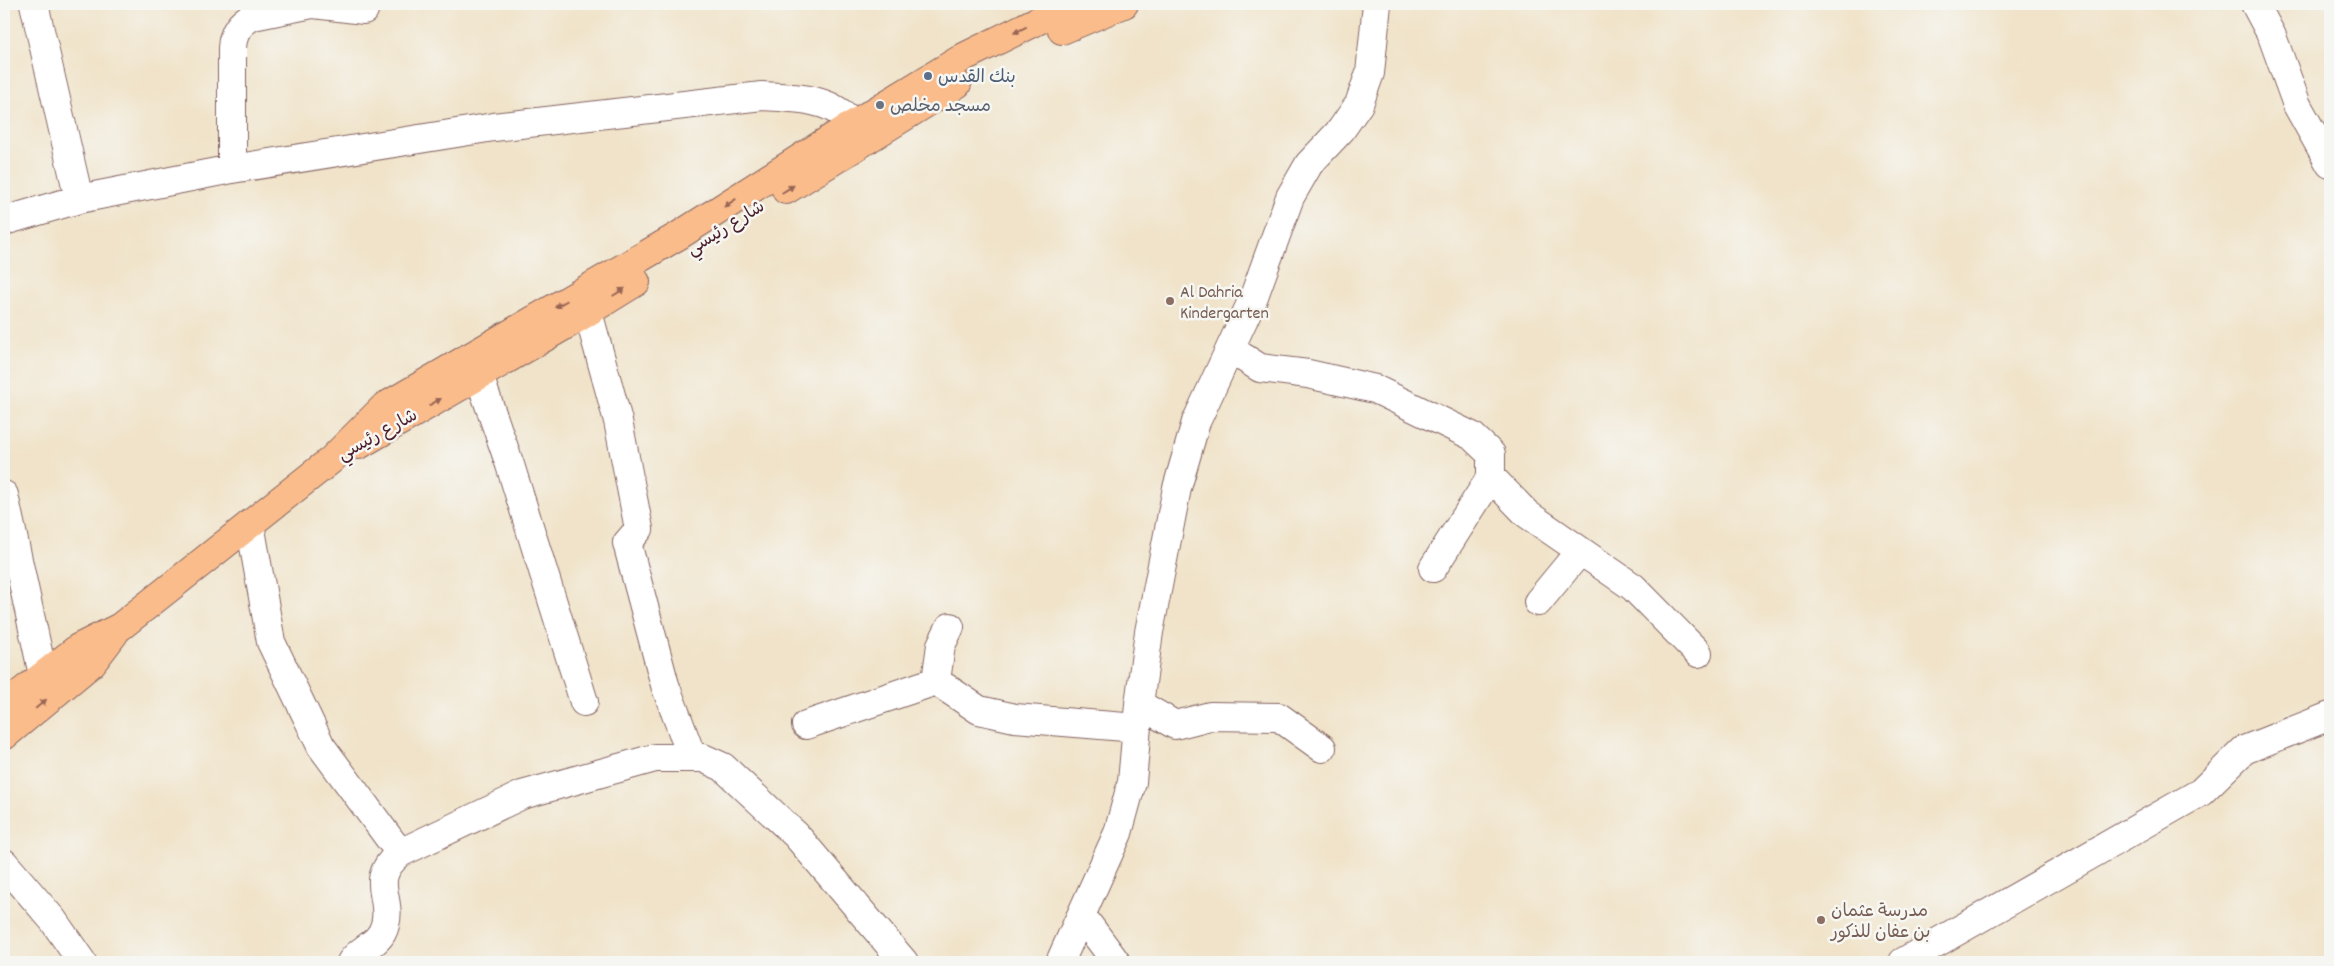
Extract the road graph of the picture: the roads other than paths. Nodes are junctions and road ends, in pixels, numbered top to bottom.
1 (34, 4) edge
2 (313, 4) edge
3 (1081, 4) edge
4 (1124, 4) edge
5 (1377, 4) edge
6 (2255, 4) edge
7 (364, 10) dead end
8 (861, 132) junction
9 (2330, 164) edge
10 (232, 169) junction
11 (79, 199) junction
12 (4, 221) edge
13 (588, 312) junction
14 (1230, 349) junction
15 (472, 368) junction
16 (1491, 477) junction
17 (4, 495) edge
18 (250, 524) junction
19 (1580, 551) junction
20 (1433, 568) dead end
21 (1538, 602) dead end
22 (120, 627) junction
23 (950, 628) dead end
24 (1698, 653) dead end
25 (43, 675) junction
26 (936, 681) junction
27 (584, 702) dead end
28 (4, 706) edge
29 (1138, 716) junction
30 (2330, 716) edge
31 (806, 725) dead end
32 (4, 736) edge
33 (1322, 748) dead end
34 (692, 757) junction
35 (400, 853) junction
36 (4, 863) edge
37 (1082, 916) junction
38 (82, 962) edge
39 (351, 962) edge
40 (904, 962) edge
41 (1060, 962) edge
42 (1116, 962) edge
43 (1903, 962) edge

1 - 11 street
2 - 7 street
2 - 10 street
3 -> 8 main road, شارع رئيسي
4 - 8 main road, شارع رئيسي
5 - 14 street
6 - 9 street
8 - 10 street
13 -> 8 main road, شارع رئيسي
8 -> 15 main road, شارع رئيسي
10 - 11 street
11 - 12 street
13 - 15 main road, شارع رئيسي
13 - 34 street
14 - 16 street
14 - 29 street
15 - 18 main road, شارع رئيسي
15 - 27 street
16 - 19 street
16 - 20 street
17 - 25 street
18 - 22 main road, شارع رئيسي
18 - 35 street
19 - 21 street
19 - 24 street
22 - 25 main road, شارع رئيسي
32 -> 22 main road, شارع رئيسي
23 - 26 street
25 - 28 main road, شارع رئيسي
26 - 29 street
26 - 31 street
29 - 33 street
29 - 37 street
30 - 43 street
34 - 35 street
34 - 40 street
35 - 39 street
36 - 38 street
37 - 41 street
37 - 42 street

